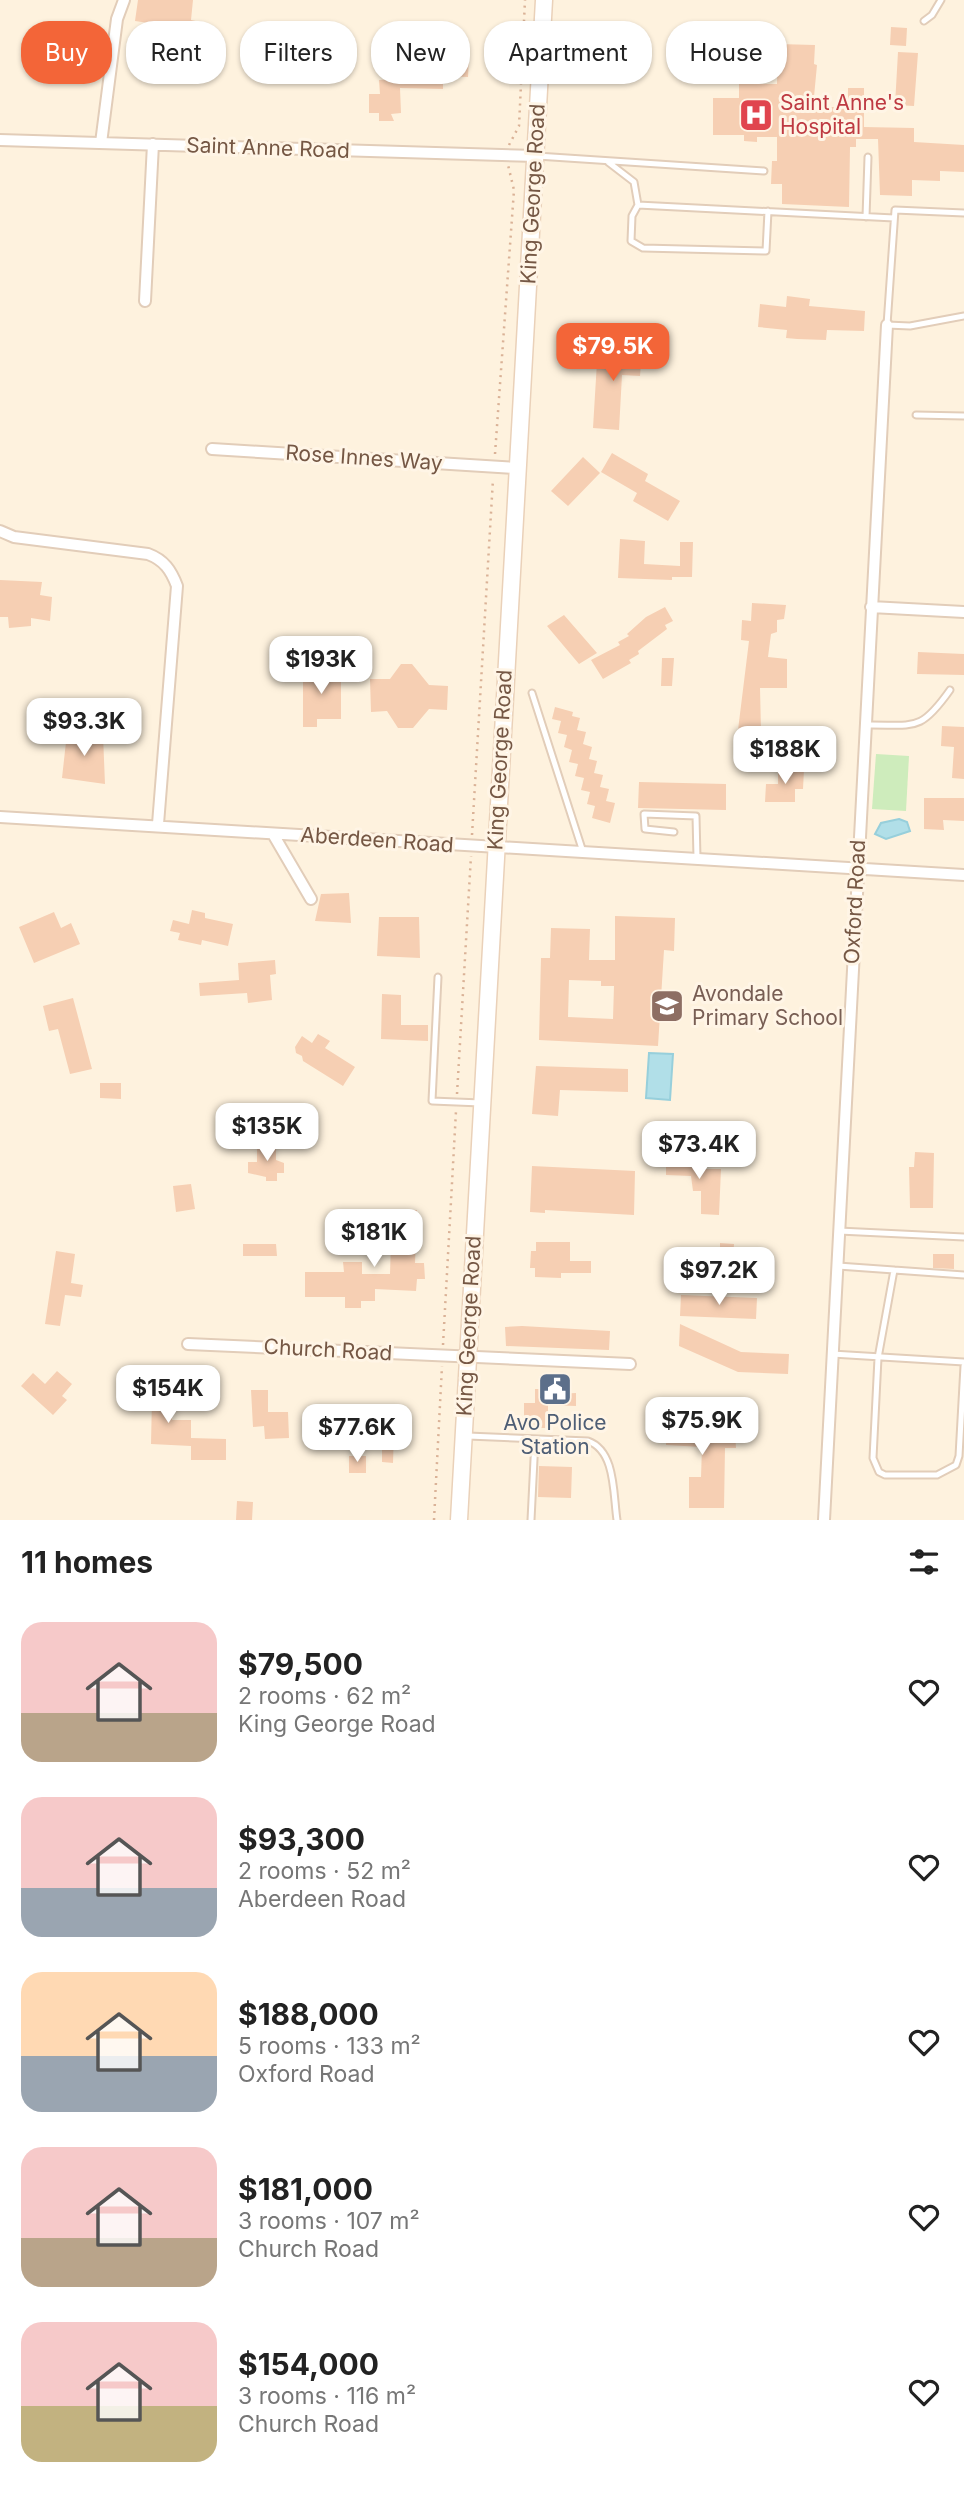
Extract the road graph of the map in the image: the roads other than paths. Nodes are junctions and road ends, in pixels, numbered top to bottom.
1 (124, 0) edge
2 (544, 0) edge
3 (941, 0) edge
4 (924, 21) dead end
5 (0, 139) edge
6 (101, 143) junction
7 (153, 144) junction
8 (536, 156) junction
9 (868, 157) dead end
10 (608, 162) junction
11 (764, 171) dead end
12 (638, 205) junction
13 (768, 211) junction
14 (964, 213) edge
15 (866, 217) junction
16 (894, 218) junction
17 (145, 302) dead end
18 (964, 316) edge
19 (887, 326) junction
20 (916, 415) dead end
21 (964, 416) edge
22 (212, 449) dead end
23 (516, 468) junction
24 (0, 531) edge
25 (871, 607) junction
26 (964, 612) edge
27 (950, 690) dead end
28 (532, 693) dead end
29 (864, 725) junction
30 (0, 817) edge
31 (158, 824) junction
32 (674, 832) dead end
33 (273, 834) junction
34 (495, 848) junction
35 (583, 852) junction
36 (697, 858) junction
37 (856, 867) junction
38 (964, 875) edge
39 (311, 899) dead end
40 (438, 976) dead end
41 (481, 1103) junction
42 (839, 1231) junction
43 (964, 1237) edge
44 (837, 1266) junction
45 (894, 1270) junction
46 (964, 1275) edge
47 (188, 1344) dead end
48 (832, 1354) junction
49 (467, 1356) junction
50 (878, 1358) junction
51 (630, 1364) dead end
52 (964, 1364) edge
53 (464, 1435) junction
54 (535, 1439) junction
55 (459, 1520) edge
56 (531, 1520) edge
57 (617, 1520) edge
58 (824, 1520) edge

1 - 6 street
2 - 8 main road, King George Road
3 - 4 lane
5 - 6 street, Saint Anne Road
6 - 7 street, Saint Anne Road
7 - 8 street, Saint Anne Road
7 - 17 street
8 - 10 lane
8 - 23 main road, King George Road
9 - 15 lane
10 - 11 lane
10 - 12 lane
12 - 13 lane
12 - 13 lane
13 - 15 lane
14 - 16 lane
15 - 16 lane
16 - 19 lane
18 - 19 lane
19 - 25 street, Oxford Road
20 - 21 lane
22 - 23 street, Rose Innes Way
23 - 34 main road, King George Road
24 - 31 street
25 - 26 street
25 - 29 street, Oxford Road
27 - 29 lane
28 - 35 lane
29 - 37 street, Oxford Road
30 - 31 street, Aberdeen Road
31 - 33 street, Aberdeen Road
32 - 36 lane
33 - 34 street, Aberdeen Road
33 - 39 street
34 - 35 street, Aberdeen Road
34 - 41 main road, King George Road
35 - 36 street, Aberdeen Road
36 - 37 street, Aberdeen Road
37 - 38 street, Aberdeen Road
37 - 42 street, Oxford Road
40 - 41 lane
41 - 49 main road, King George Road
42 - 43 lane
42 - 44 street, Oxford Road
44 - 45 lane
44 - 48 street, Oxford Road
45 - 46 lane
45 - 50 lane
47 - 49 street, Church Road
48 - 50 lane
48 - 58 street, Oxford Road
49 - 51 street, Church Road
49 - 53 main road, King George Road
50 - 52 lane
50 - 52 lane
53 - 54 lane
53 - 55 main road, King George Road
54 - 56 lane
54 - 57 lane

